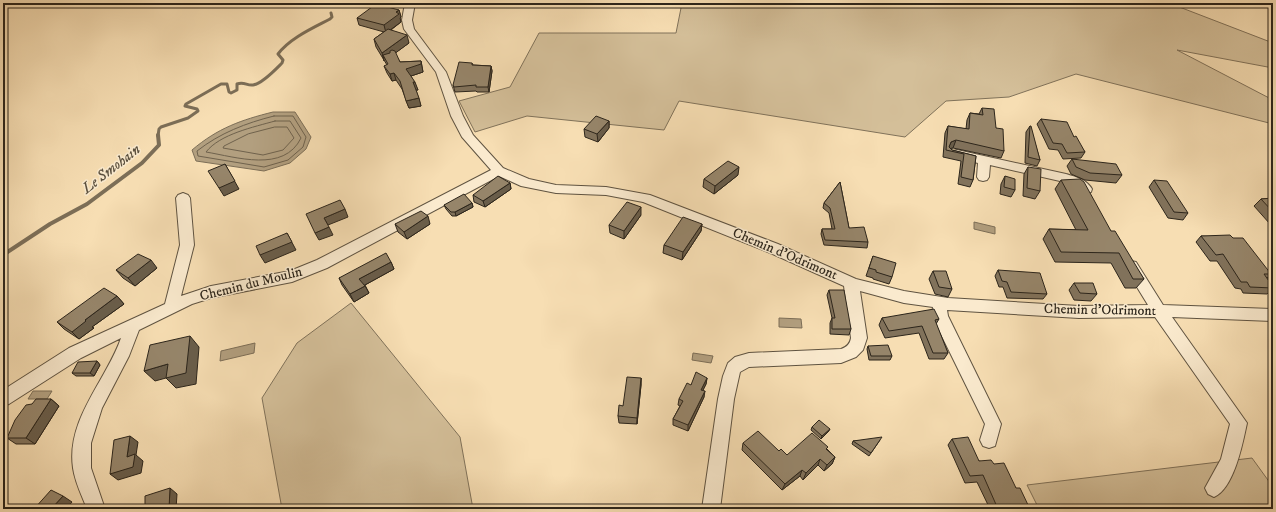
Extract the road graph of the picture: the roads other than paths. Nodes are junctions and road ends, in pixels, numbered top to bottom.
1 (290, 3) edge
2 (356, 3) edge
3 (410, 3) edge
4 (631, 3) edge
5 (636, 3) edge
6 (953, 153) edge
7 (984, 160) junction
8 (499, 171) junction
9 (983, 177) dead end
10 (183, 198) dead end
11 (1094, 201) edge
12 (1126, 257) edge
13 (851, 283) junction
14 (940, 302) junction
15 (170, 308) junction
16 (1159, 311) junction
17 (1273, 315) edge
18 (132, 326) junction
19 (3, 399) edge
20 (989, 440) dead end
21 (1214, 488) dead end
22 (96, 509) edge
23 (711, 509) edge

1 - 2 main road
3 - 8 street, Chemin d'Odrimont
4 - 5 street
6 - 7 street
7 - 9 street
7 - 11 street
8 - 13 street, Chemin d'Odrimont
8 - 15 street, Chemin du Moulin
10 - 15 street
12 - 16 street
13 - 14 street, Chemin d'Odrimont
13 - 23 street
14 - 16 street, Chemin d'Odrimont
14 - 20 street
15 - 18 street, Chemin du Moulin
16 - 17 street, Chemin d'Odrimont
16 - 21 street
18 - 19 street, Chemin du Moulin
18 - 22 street

